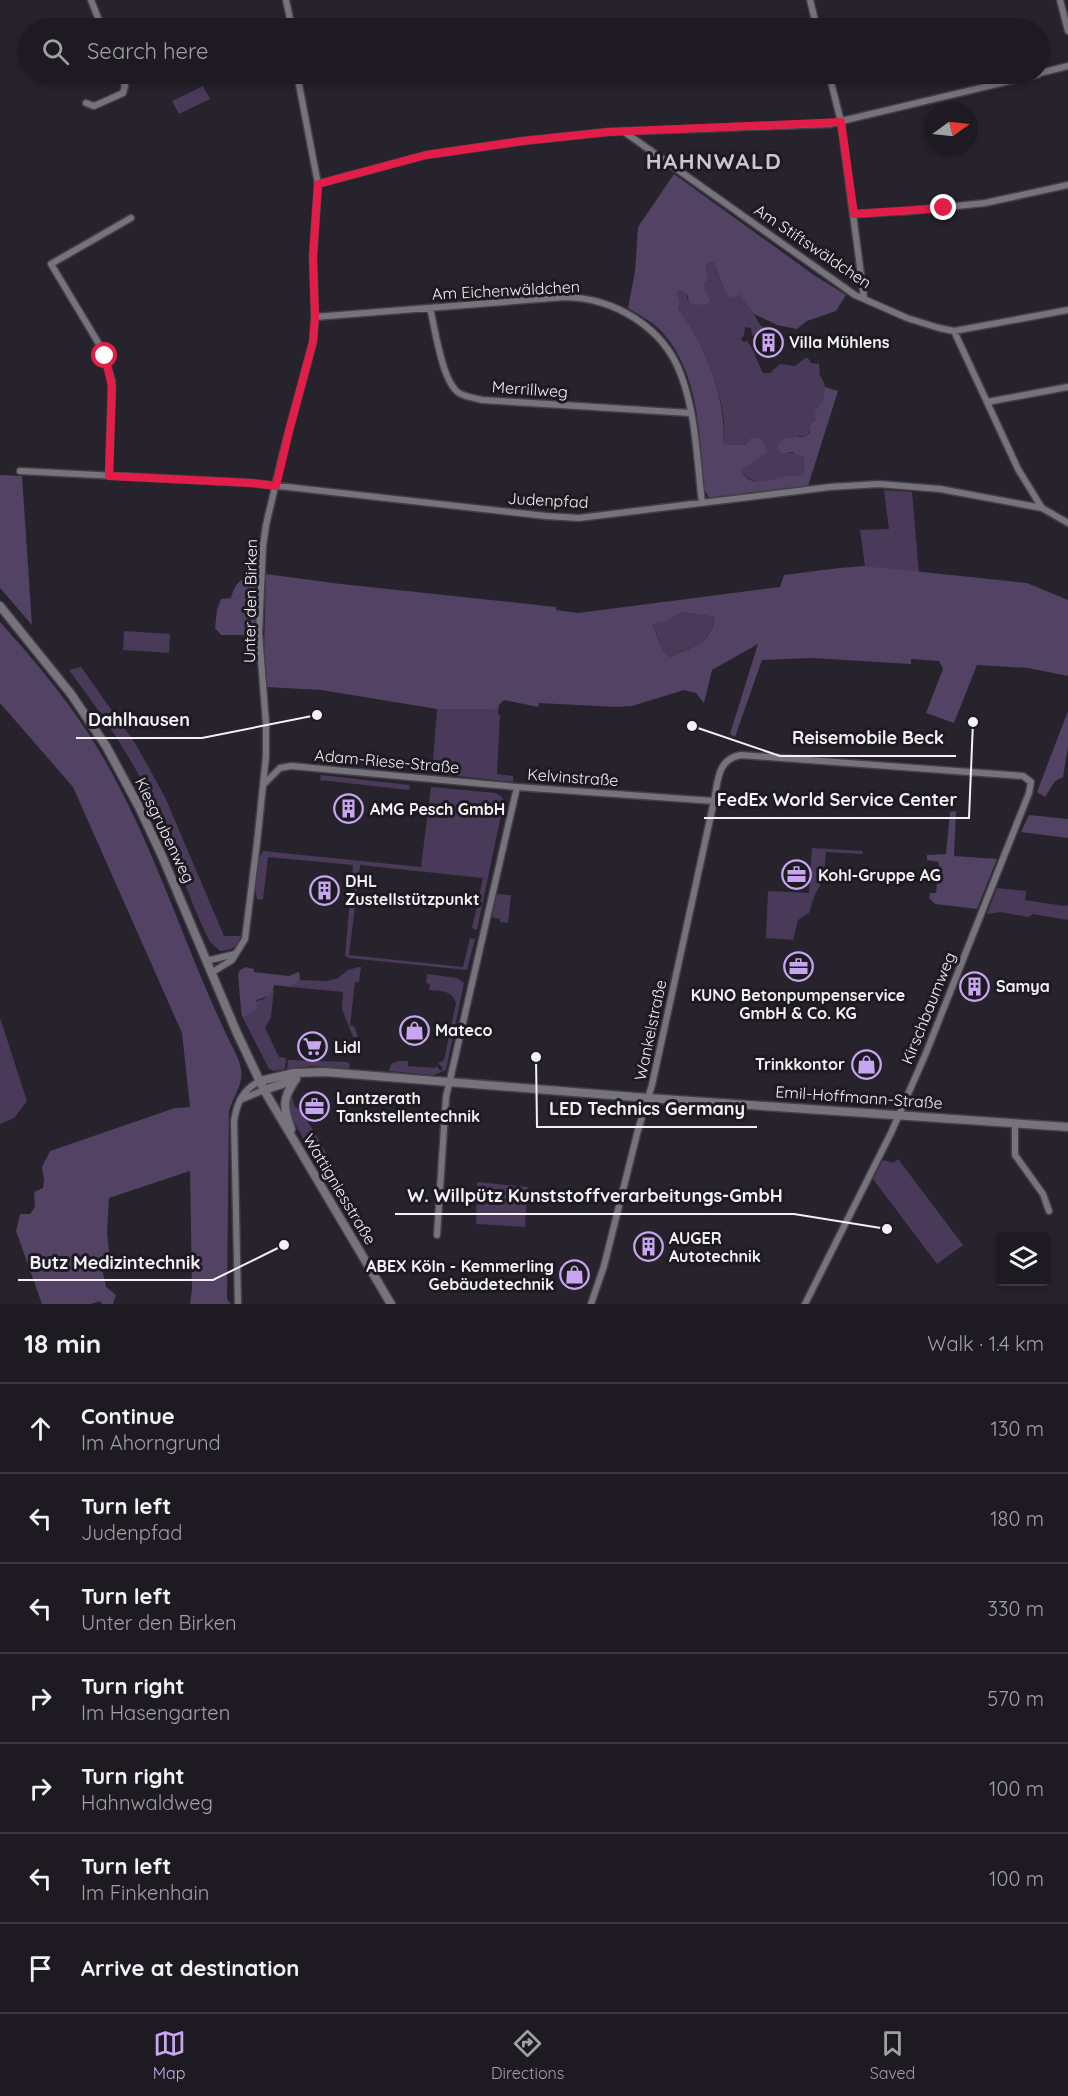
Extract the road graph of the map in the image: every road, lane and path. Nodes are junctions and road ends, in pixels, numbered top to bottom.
1 (91, 0) edge
2 (286, 0) edge
3 (810, 0) edge
4 (1060, 0) edge
5 (98, 18) edge
6 (290, 18) edge
7 (814, 18) edge
8 (1068, 31) edge
9 (1068, 66) edge
10 (1050, 71) edge
11 (124, 84) edge
12 (299, 84) edge
13 (832, 84) edge
14 (998, 84) edge
15 (86, 103) dead end
16 (841, 122) junction
17 (623, 131) junction
18 (318, 184) junction
19 (1068, 185) edge
20 (854, 214) junction
21 (131, 218) dead end
22 (864, 298) junction
23 (430, 308) junction
24 (1068, 310) edge
25 (315, 317) junction
26 (954, 331) junction
27 (1068, 387) edge
28 (987, 402) junction
29 (690, 412) junction
30 (20, 471) dead end
31 (109, 476) junction
32 (276, 486) junction
33 (702, 503) junction
34 (1042, 508) junction
35 (1068, 523) edge
36 (0, 606) edge
37 (726, 760) joint
38 (263, 786) junction
39 (517, 787) junction
40 (714, 801) junction
41 (236, 954) junction
42 (206, 961) junction
43 (211, 973) junction
44 (306, 1074) junction
45 (296, 1079) junction
46 (260, 1081) junction
47 (449, 1083) junction
48 (264, 1090) junction
49 (648, 1098) junction
50 (239, 1100) junction
51 (898, 1116) junction
52 (1015, 1124) junction
53 (1068, 1127) edge
54 (297, 1146) junction
55 (1049, 1211) dead end
56 (437, 1235) dead end
57 (238, 1304) edge
58 (391, 1304) edge
59 (591, 1304) edge
60 (806, 1304) edge

1 - 5 street
2 - 6 street
3 - 7 street
4 - 8 street
9 - 10 street
11 - 15 street
12 - 18 street, Unter den Birken
13 - 16 street
14 - 16 street
16 - 17 street
16 - 20 street
17 - 18 street
17 - 22 street, Am Stiftswäldchen
18 - 25 street, Unter den Birken
19 - 20 street
20 - 22 street
21 - 31 street
22 - 26 street, Am Stiftswäldchen
23 - 25 street, Am Eichenwäldchen
23 - 29 street, Am Eichenwäldchen
23 - 29 street, Merrillweg
24 - 26 street
25 - 32 street, Unter den Birken
26 - 28 street
27 - 28 street
28 - 34 street
29 - 33 street, Am Eichenwäldchen
30 - 31 street, Judenpfad
31 - 32 street, Judenpfad
32 - 33 street, Judenpfad
32 - 38 street, Unter den Birken
33 - 34 street, Judenpfad
34 - 35 street, Judenpfad
36 - 42 street, Kiesgrubenweg
37 - 40 street, Wankelstraße
37 - 51 street, Kirschbaumweg
38 - 39 street, Adam-Riese-Straße
38 - 41 street, Unter den Birken
39 - 40 street, Kelvinstraße
39 - 47 street, Kelvinstraße
40 - 49 street, Wankelstraße
41 - 42 street
41 - 43 street
42 - 43 street, Kiesgrubenweg
43 - 46 street, Kiesgrubenweg
44 - 45 street, Emil-Hoffmann-Straße
44 - 46 street, Emil-Hoffmann-Straße
44 - 47 street, Emil-Hoffmann-Straße
45 - 48 street, Emil-Hoffmann-Straße
45 - 54 street
46 - 48 street, Kiesgrubenweg
46 - 50 street, Emil-Hoffmann-Straße
47 - 49 street, Emil-Hoffmann-Straße
47 - 56 street, Kelvinstraße
48 - 50 street, Emil-Hoffmann-Straße
48 - 54 street, Wattigniesstraße
49 - 51 street, Emil-Hoffmann-Straße
49 - 59 street, Wankelstraße
50 - 57 street
51 - 52 street, Emil-Hoffmann-Straße
51 - 60 street, Kirschbaumweg
52 - 53 street, Emil-Hoffmann-Straße
52 - 55 street
54 - 58 street, Wattigniesstraße

